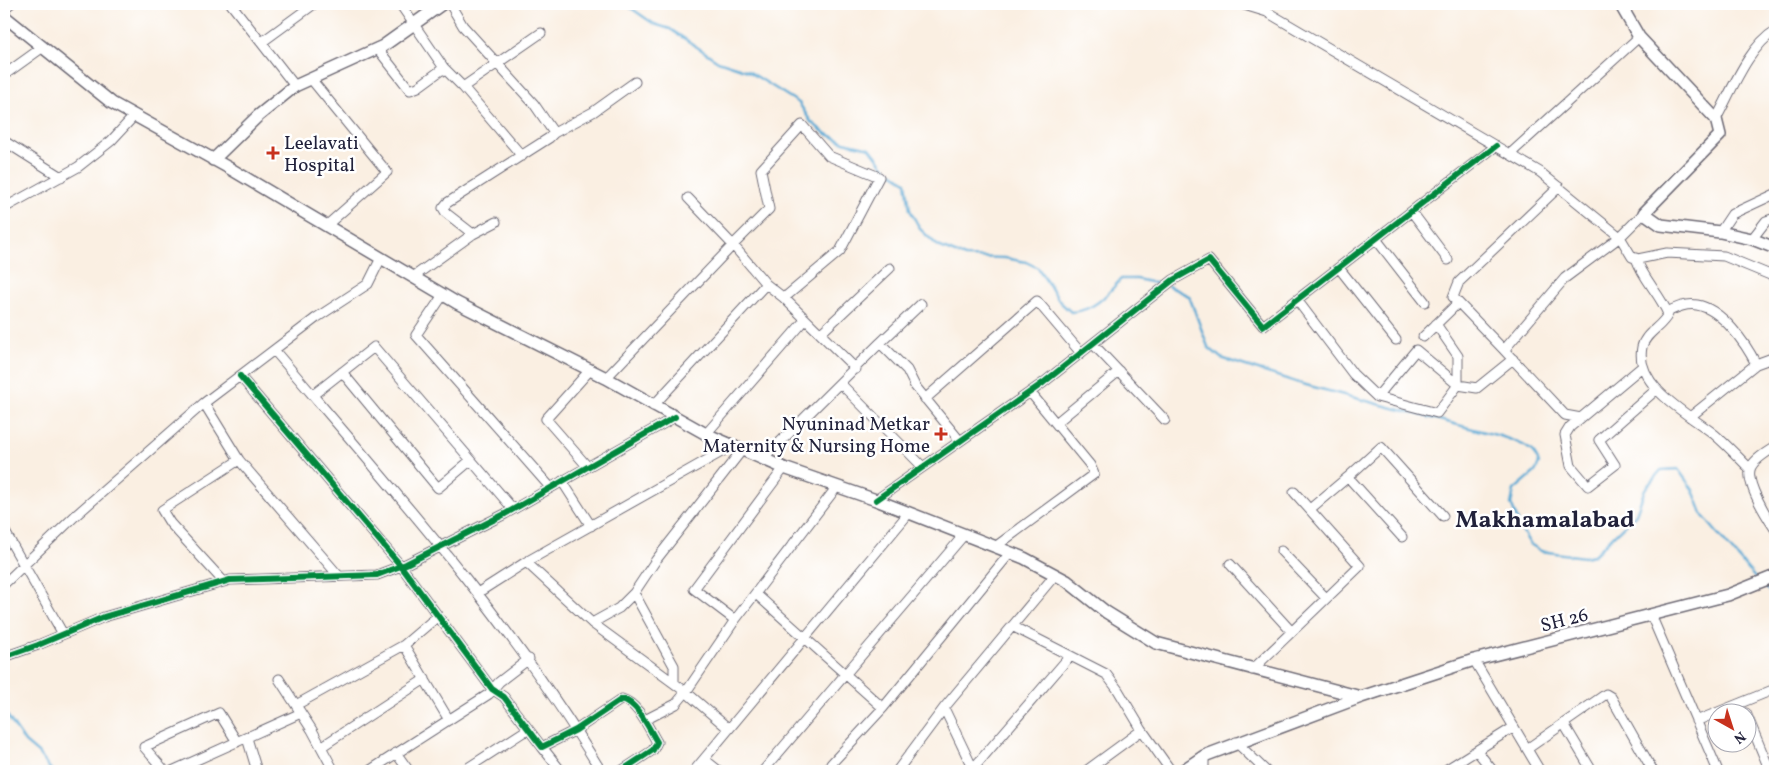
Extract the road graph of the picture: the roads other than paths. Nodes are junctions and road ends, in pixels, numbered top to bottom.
1 (10, 4) edge
2 (232, 4) edge
3 (314, 4) edge
4 (400, 4) edge
5 (442, 4) edge
6 (450, 4) edge
7 (1241, 4) edge
8 (1620, 4) edge
9 (4, 9) edge
10 (4, 16) edge
11 (414, 23) junction
12 (1775, 31) edge
13 (541, 33) dead end
14 (1639, 37) junction
15 (262, 42) junction
16 (44, 46) junction
17 (378, 48) junction
18 (498, 62) junction
19 (444, 68) junction
20 (4, 75) edge
21 (311, 78) junction
22 (635, 82) dead end
23 (295, 86) junction
24 (464, 87) junction
25 (134, 115) junction
26 (1716, 119) junction
27 (554, 133) junction
28 (4, 141) edge
29 (1496, 146) junction
30 (1510, 154) junction
31 (522, 156) junction
32 (213, 160) junction
33 (61, 176) junction
34 (1559, 187) junction
35 (1775, 194) edge
36 (688, 198) dead end
37 (4, 208) edge
38 (1412, 212) junction
39 (1644, 213) junction
40 (1775, 218) edge
41 (496, 222) dead end
42 (326, 226) junction
43 (1720, 232) junction
44 (473, 234) junction
45 (1620, 237) junction
46 (1376, 239) junction
47 (1752, 239) junction
48 (734, 245) junction
49 (1775, 248) edge
50 (381, 258) junction
51 (1636, 258) junction
52 (1448, 260) dead end
53 (890, 268) dead end
54 (1339, 268) junction
55 (413, 277) junction
56 (1775, 277) edge
57 (766, 284) junction
58 (443, 295) junction
59 (784, 298) junction
60 (1297, 300) junction
61 (1425, 302) dead end
62 (1458, 303) junction
63 (920, 304) dead end
64 (1667, 312) junction
65 (804, 320) junction
66 (1436, 324) junction
67 (821, 333) junction
68 (1423, 337) dead end
69 (1396, 340) dead end
70 (880, 344) junction
71 (1093, 344) junction
72 (274, 350) junction
73 (1504, 350) junction
74 (1081, 353) junction
75 (1775, 357) edge
76 (1513, 359) junction
77 (1756, 364) junction
78 (1643, 366) junction
79 (856, 369) junction
80 (590, 370) junction
81 (1119, 371) junction
82 (342, 372) junction
83 (240, 376) junction
84 (606, 378) junction
85 (840, 383) junction
86 (1458, 385) junction
87 (1657, 389) junction
88 (1030, 392) junction
89 (313, 395) junction
90 (1377, 397) junction
91 (925, 398) junction
92 (204, 403) junction
93 (653, 406) junction
94 (1690, 417) junction
95 (675, 418) junction
96 (1582, 418) junction
97 (1165, 420) dead end
98 (1056, 423) junction
99 (706, 434) junction
100 (960, 441) junction
101 (1775, 447) edge
102 (737, 448) junction
103 (763, 459) junction
104 (239, 460) junction
105 (471, 460) junction
106 (587, 466) junction
107 (923, 467) junction
108 (784, 468) junction
109 (1750, 469) junction
110 (1348, 477) junction
111 (562, 481) junction
112 (550, 487) junction
113 (836, 488) junction
114 (1294, 492) dead end
115 (876, 500) junction
116 (513, 509) junction
117 (1310, 509) junction
118 (908, 514) junction
119 (1442, 516) dead end
120 (591, 526) junction
121 (1775, 529) edge
122 (4, 530) edge
123 (963, 536) junction
124 (1402, 537) dead end
125 (442, 546) junction
126 (995, 547) junction
127 (1281, 550) dead end
128 (1010, 553) junction
129 (526, 562) junction
130 (1230, 564) dead end
131 (25, 565) junction
132 (401, 566) junction
133 (338, 575) junction
134 (1055, 575) junction
135 (1771, 577) edge
136 (224, 582) junction
137 (4, 584) edge
138 (479, 592) junction
139 (634, 593) junction
140 (756, 594) junction
141 (1326, 598) junction
142 (1651, 615) junction
143 (438, 616) junction
144 (734, 620) junction
145 (592, 623) junction
146 (1012, 626) junction
147 (1291, 631) junction
148 (64, 634) junction
149 (805, 638) junction
150 (404, 645) junction
151 (1070, 656) junction
152 (4, 657) edge
153 (529, 660) junction
154 (1474, 660) junction
155 (1252, 670) junction
156 (845, 674) junction
157 (279, 679) dead end
158 (425, 679) junction
159 (674, 682) junction
160 (492, 689) junction
161 (1775, 690) edge
162 (686, 692) junction
163 (1361, 697) junction
164 (1742, 702) edge
165 (883, 708) junction
166 (944, 708) junction
167 (298, 709) junction
168 (1706, 716) edge
169 (449, 720) junction
170 (645, 720) junction
171 (1696, 720) junction
172 (1564, 724) junction
173 (1514, 727) junction
174 (528, 729) junction
175 (576, 730) junction
176 (729, 730) junction
177 (1142, 730) junction
178 (1756, 737) edge
179 (247, 738) junction
180 (237, 742) junction
181 (1236, 742) junction
182 (321, 747) junction
183 (542, 747) junction
184 (1527, 749) junction
185 (1477, 750) junction
186 (396, 754) junction
187 (1204, 756) junction
188 (704, 759) junction
189 (831, 764) dead end
190 (972, 770) edge
191 (165, 771) edge
192 (172, 771) edge
193 (257, 771) edge
194 (334, 771) edge
195 (369, 771) edge
196 (409, 771) edge
197 (463, 771) edge
198 (561, 771) edge
199 (601, 771) edge
200 (621, 771) edge
201 (694, 771) edge
202 (719, 771) edge
203 (763, 771) edge
204 (897, 771) edge
205 (1086, 771) edge
206 (1171, 771) edge
207 (1182, 771) edge
208 (1204, 771) edge
209 (1266, 771) edge
210 (1444, 771) edge
211 (1493, 771) edge
212 (1540, 771) edge
213 (1592, 771) edge
214 (1653, 771) edge
215 (1718, 771) edge
216 (1770, 771) edge

1 - 9 street
2 - 15 street
3 - 15 street
4 - 11 street
5 - 11 main road
6 - 18 street
7 - 29 street
8 - 14 main road
10 - 16 main road
11 - 17 main road
11 - 19 street
12 - 26 street
13 - 18 street
14 - 26 main road
14 - 30 street
15 - 23 street
16 - 20 street
16 - 25 main road
17 - 19 street
17 - 21 main road
18 - 24 street
18 - 27 street
19 - 24 street
21 - 23 main road
21 - 42 street
22 - 27 street
23 - 32 main road
24 - 31 street
25 - 32 main road
25 - 33 street
26 - 39 main road
27 - 31 street
28 - 33 street
29 - 30 street
29 - 38 street
30 - 34 street
31 - 44 street
32 - 42 main road
33 - 37 street
34 - 45 street
34 - 62 street
35 - 43 street
36 - 48 street
38 - 46 street
38 - 52 street
39 - 43 main road
39 - 45 street
40 - 47 street
41 - 44 street
42 - 50 main road
43 - 47 main road
44 - 55 street
45 - 51 street
45 - 73 street
46 - 54 street
46 - 61 street
47 - 49 main road
48 - 57 street
48 - 59 street
48 - 84 street
50 - 55 main road
50 - 72 street
51 - 56 street
51 - 64 street
53 - 67 street
54 - 60 street
54 - 69 street
55 - 58 main road
57 - 59 street
57 - 93 street
58 - 80 main road
58 - 112 street
59 - 65 street
60 - 71 street
60 - 90 street
62 - 66 street
62 - 73 street
63 - 70 street
64 - 77 street
64 - 78 street
65 - 67 street
65 - 99 street
66 - 68 street
66 - 86 street
67 - 79 street
70 - 79 street
70 - 91 street
71 - 74 street
71 - 81 street
72 - 83 street
72 - 89 street
73 - 76 street
74 - 88 street
74 - 91 street
75 - 77 street
76 - 86 street
76 - 96 street
77 - 94 street
78 - 87 street
78 - 96 street
79 - 85 street
80 - 84 main road
80 - 106 street
81 - 97 street
81 - 98 street
82 - 89 street
82 - 105 street
82 - 105 street
83 - 92 street
83 - 132 street
84 - 93 main road
85 - 103 street
85 - 107 street
86 - 90 street
86 - 90 street
87 - 94 street
87 - 96 street
88 - 98 street
88 - 100 street
89 - 125 street
91 - 100 street
92 - 104 street
92 - 131 street
93 - 95 main road
94 - 109 street
95 - 99 main road
95 - 106 street
98 - 126 street
99 - 102 main road
100 - 107 street
101 - 109 street
102 - 103 main road
102 - 120 street
102 - 139 street
103 - 108 main road
104 - 133 street
104 - 136 street
105 - 116 street
106 - 111 street
107 - 115 street
108 - 113 main road
108 - 144 street
109 - 121 street
110 - 117 street
110 - 119 street
110 - 124 street
111 - 112 street
111 - 120 street
112 - 116 street
113 - 115 main road
113 - 140 street
114 - 117 street
115 - 118 main road
116 - 125 street
117 - 141 street
118 - 123 main road
118 - 149 street
120 - 129 street
122 - 131 street
123 - 126 main road
123 - 156 street
125 - 132 street
125 - 138 street
126 - 128 main road
127 - 141 street
128 - 134 main road
128 - 165 street
129 - 138 street
129 - 145 street
130 - 147 street
131 - 137 street
131 - 148 street
132 - 133 street
132 - 143 street
133 - 136 street
134 - 146 street
134 - 155 main road
135 - 142 main road, SH 26
136 - 148 street
138 - 153 street
139 - 145 street
139 - 159 street
140 - 144 street
140 - 149 street
141 - 147 street
142 - 154 main road, SH 26
142 - 171 street
143 - 150 street
143 - 160 street
144 - 162 street
145 - 159 street
146 - 151 street
146 - 166 street
147 - 155 street
148 - 152 street
149 - 156 street
149 - 176 street
150 - 158 street
150 - 167 street
151 - 177 street
151 - 190 street
153 - 160 street
153 - 175 street
154 - 163 main road, SH 26
154 - 173 street
155 - 163 main road
156 - 165 street
156 - 203 street
157 - 167 street
158 - 169 street
158 - 182 street
159 - 162 street
160 - 169 street
160 - 174 street
161 - 164 street
162 - 170 street
162 - 176 street
163 - 181 main road, SH 26
165 - 189 street
166 - 190 street
166 - 204 street
167 - 179 street
167 - 182 street
168 - 171 street
169 - 186 street
170 - 175 street
170 - 200 street
171 - 215 street
172 - 184 street
172 - 213 street
172 - 214 street
173 - 184 street
173 - 185 street
174 - 183 street
174 - 197 street
175 - 183 street
175 - 199 street
176 - 188 street
177 - 205 street
177 - 206 street
178 - 216 street
179 - 180 street
179 - 193 street
180 - 191 street
180 - 192 street
181 - 187 main road, SH 26
181 - 209 street
182 - 194 street
183 - 198 street
184 - 212 street
185 - 210 street
185 - 211 street
186 - 195 street
186 - 196 street
187 - 207 main road, SH 26
187 - 208 street
188 - 201 street
188 - 202 street

